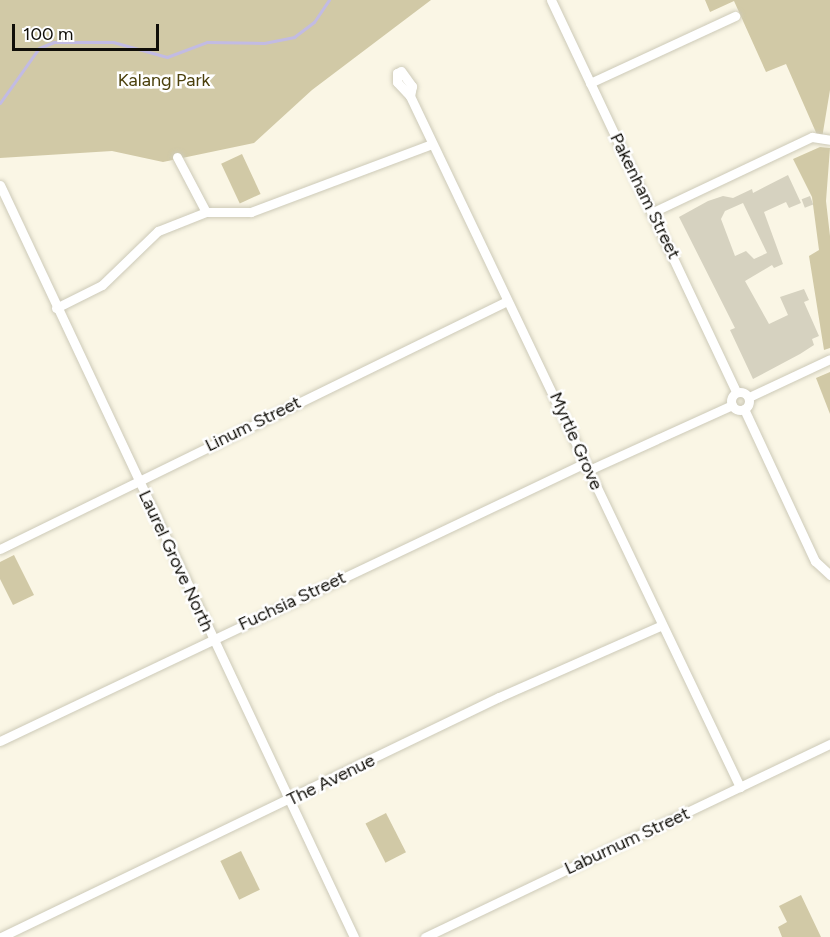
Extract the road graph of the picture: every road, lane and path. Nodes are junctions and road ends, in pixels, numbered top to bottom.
1 (551, 0) edge
2 (735, 16) dead end
3 (590, 83) junction
4 (410, 96) dead end
5 (830, 140) edge
6 (432, 144) junction
7 (177, 157) dead end
8 (0, 185) edge
9 (206, 212) junction
10 (653, 212) junction
11 (507, 301) junction
12 (56, 308) junction
13 (830, 358) edge
14 (736, 392) junction
15 (749, 397) junction
16 (732, 405) junction
17 (744, 409) junction
18 (587, 466) junction
19 (137, 479) junction
20 (0, 549) edge
21 (830, 575) edge
22 (662, 625) junction
23 (213, 639) junction
24 (0, 741) edge
25 (830, 744) edge
26 (740, 787) junction
27 (289, 802) junction
28 (1, 937) edge
29 (354, 937) edge
30 (425, 937) edge

1 - 3 street, Pakenham Street
2 - 3 street
3 - 10 street, Pakenham Street
4 - 6 street, Myrtle Grove
5 - 10 street
6 - 9 street
6 - 11 street, Myrtle Grove
7 - 9 street
8 - 12 street, Laurel Grove North
9 - 12 street
10 - 14 street, Pakenham Street
11 - 18 street, Myrtle Grove
11 - 19 street, Linum Street
12 - 19 street, Laurel Grove North
13 - 15 street
14 - 15 street
14 - 16 street
15 - 17 street
16 - 17 street
16 - 18 street, Fuchsia Street
17 - 21 street
18 - 22 street, Myrtle Grove
18 - 23 street, Fuchsia Street
19 - 20 street, Linum Street
19 - 23 street, Laurel Grove North
22 - 26 street, Myrtle Grove
22 - 27 street, The Avenue
23 - 24 street, Fuchsia Street
23 - 27 street, Laurel Grove North
25 - 26 street, Laburnum Street
26 - 30 street, Laburnum Street
27 - 28 street, The Avenue
27 - 29 street, Laurel Grove North

